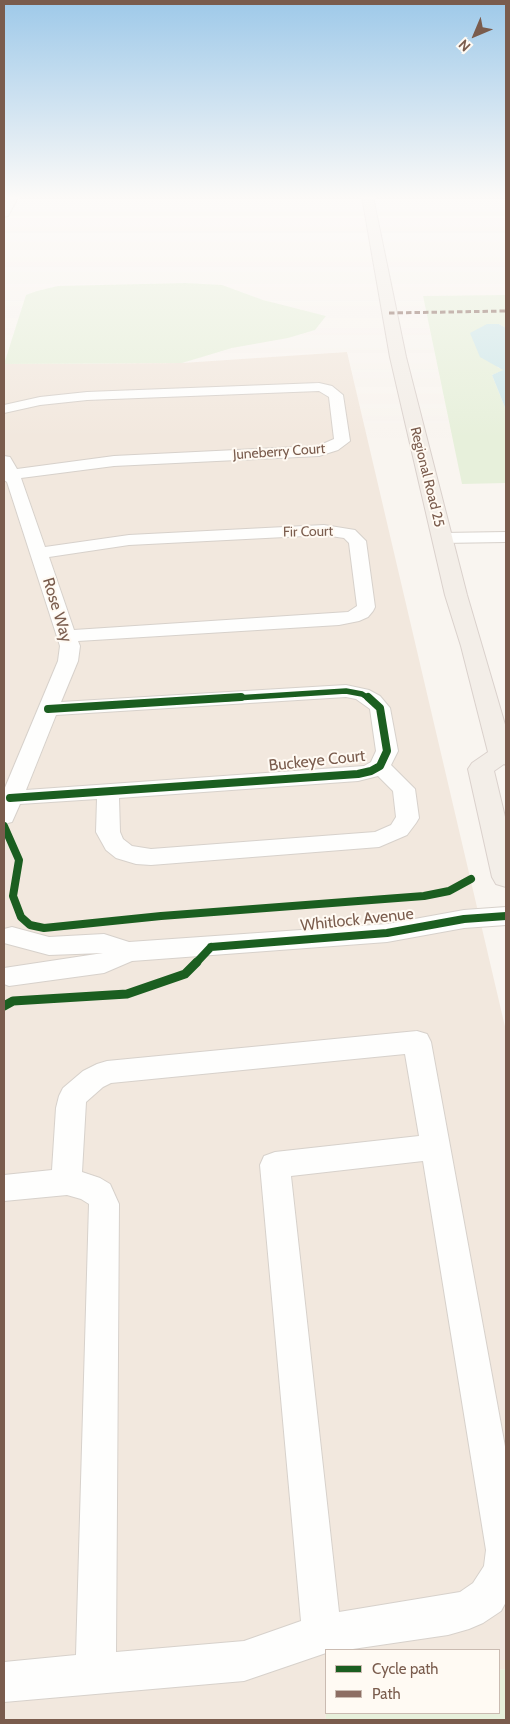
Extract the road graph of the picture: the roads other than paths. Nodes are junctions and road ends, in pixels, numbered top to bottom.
1 (383, 277) edge
2 (4, 409) edge
3 (6, 469) edge
4 (506, 537) edge
5 (442, 538) junction
6 (39, 553) junction
7 (67, 636) junction
8 (48, 709) junction
9 (504, 755) edge
10 (380, 766) junction
11 (108, 792) junction
12 (7, 808) edge
13 (506, 877) edge
14 (506, 916) edge
15 (8, 932) edge
16 (128, 952) junction
17 (6, 979) edge
18 (436, 1147) junction
19 (67, 1182) junction
20 (4, 1188) edge
21 (322, 1634) junction
22 (96, 1673) junction
23 (4, 1682) edge

1 - 5 main road, Regional Road 25
2 - 3 street, Juneberry Court
3 - 6 street, Rose Way
4 - 5 street
5 - 9 main road, Regional Road 25
6 - 7 street, Rose Way
6 - 7 street, Fir Court
7 - 8 street, Rose Way
8 - 10 street, Buckeye Court
8 - 12 street, Rose Way
9 - 13 main road, Regional Road 25
10 - 11 street, Buckeye Court
10 - 11 street
11 - 12 street, Buckeye Court
14 - 16 street, Whitlock Avenue
15 - 16 street, Whitlock Avenue
15 - 17 street
16 - 17 street, Whitlock Avenue
18 - 19 street
18 - 21 street
18 - 21 street
19 - 20 street
19 - 22 street
21 - 22 street
22 - 23 street

